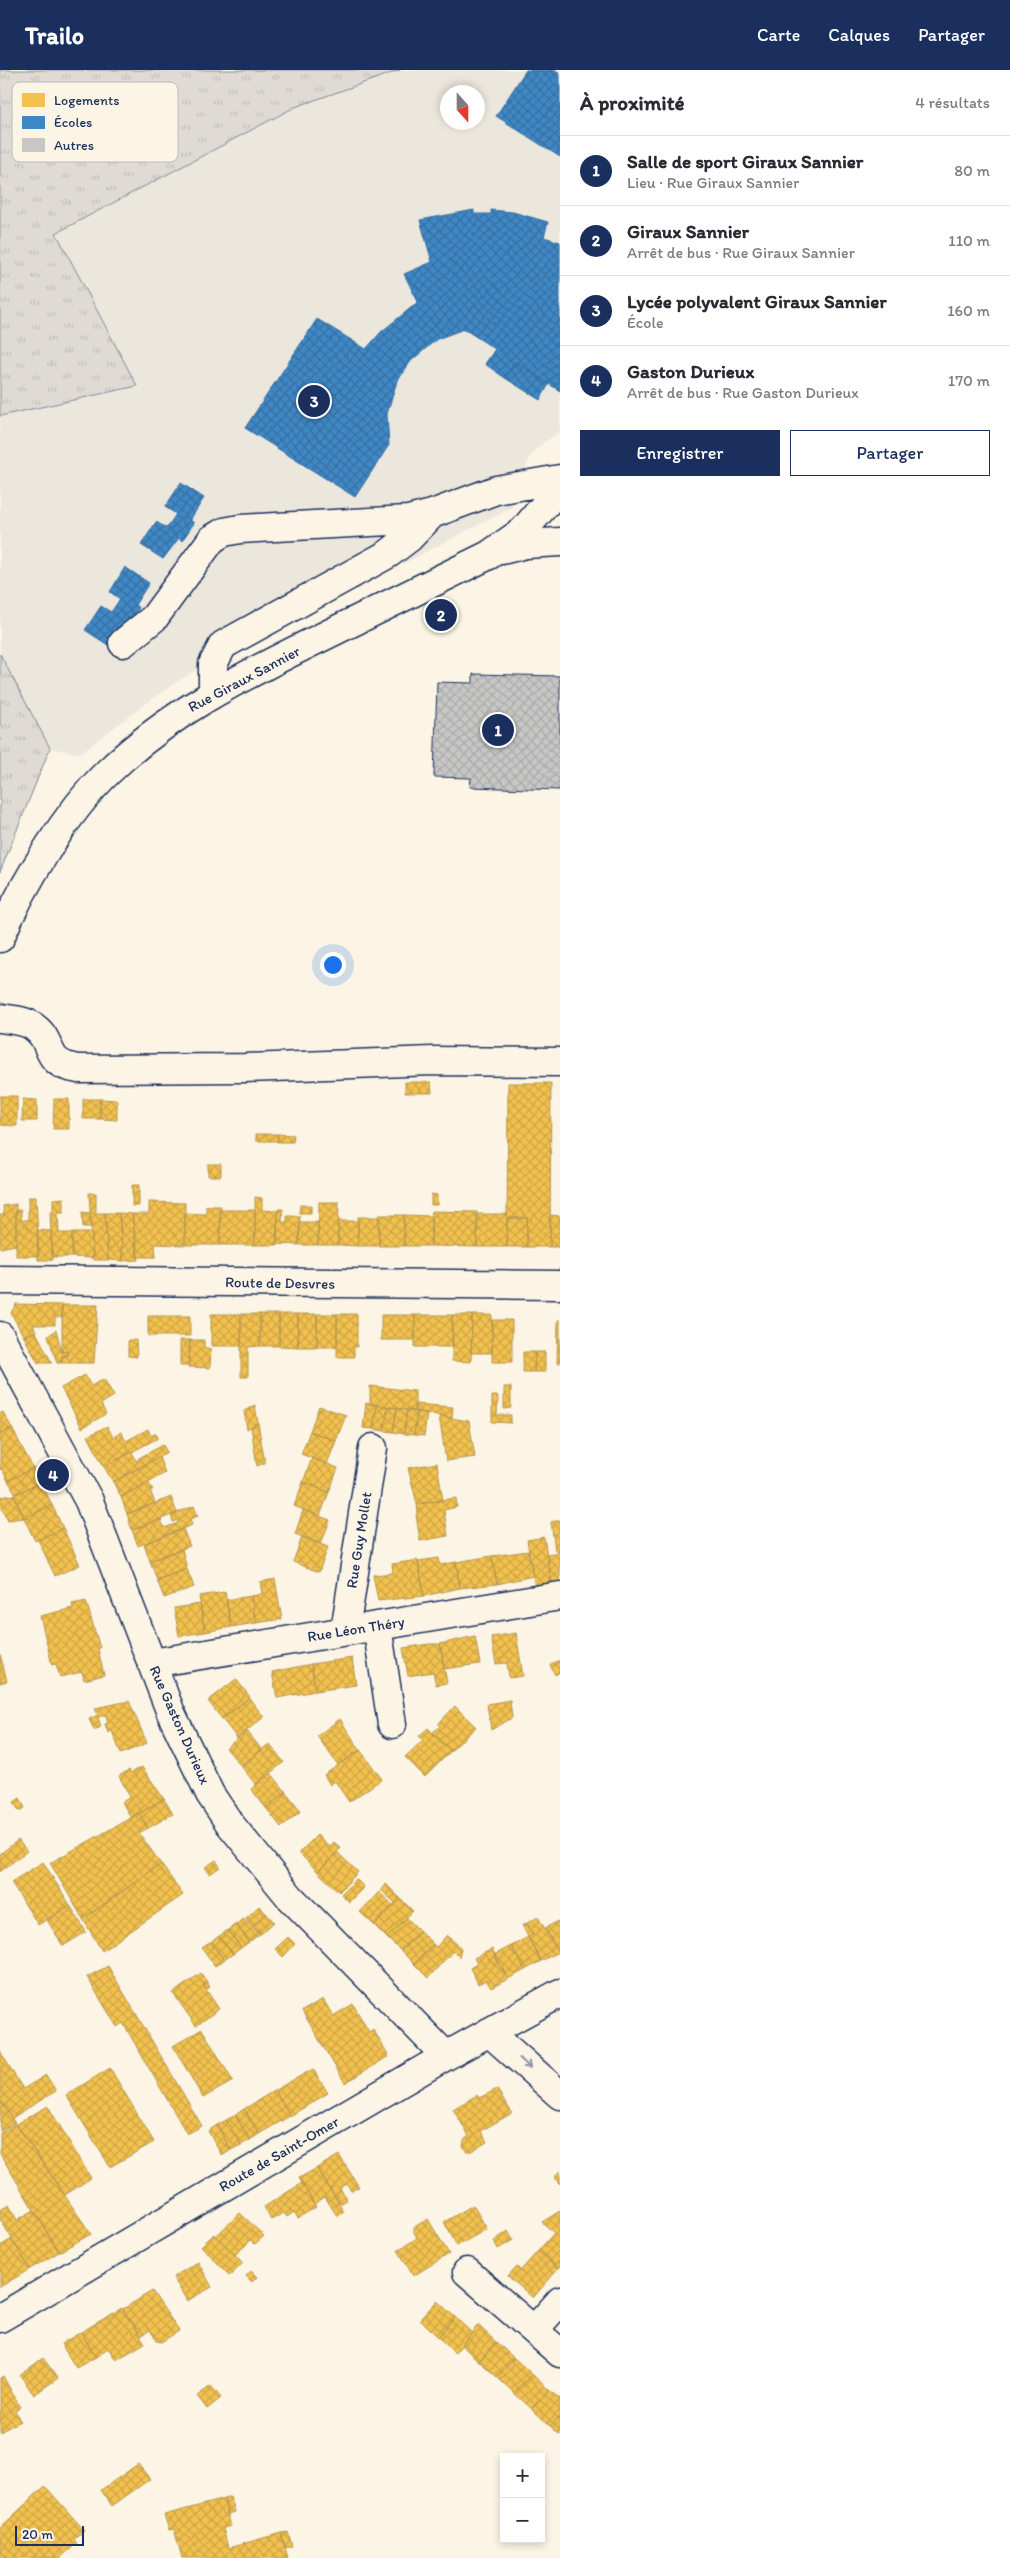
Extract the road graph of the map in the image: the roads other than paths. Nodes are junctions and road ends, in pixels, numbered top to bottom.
1 (557, 485) edge
2 (432, 514) junction
3 (560, 531) edge
4 (560, 542) edge
5 (489, 555) junction
6 (123, 643) dead end
7 (213, 692) junction
8 (0, 938) edge
9 (0, 1018) edge
10 (560, 1062) edge
11 (0, 1280) edge
12 (560, 1285) edge
13 (0, 1336) edge
14 (373, 1448) dead end
15 (560, 1596) edge
16 (377, 1626) junction
17 (344, 1631) junction
18 (152, 1663) junction
19 (392, 1724) dead end
20 (560, 1993) edge
21 (489, 2032) junction
22 (446, 2056) junction
23 (560, 2095) edge
24 (467, 2272) dead end
25 (560, 2301) edge
26 (0, 2318) edge
27 (534, 2330) junction
28 (560, 2353) edge

1 - 2 street
1 - 3 street
1 - 5 street, Rue Giraux Sannier
2 - 6 street
2 - 7 street
4 - 5 street, Rue Giraux Sannier
5 - 7 street, Rue Giraux Sannier
7 - 8 street, Rue Giraux Sannier
9 - 10 street
11 - 12 street, Route de Desvres
13 - 18 street, Rue Gaston Durieux
14 - 17 street, Rue Guy Mollet
15 - 16 street, Rue Léon Théry
16 - 17 street, Rue Léon Théry
16 - 19 street
17 - 18 street, Rue Léon Théry
18 - 22 street, Rue Gaston Durieux
20 - 21 street, Route de Saint-Omer
21 - 22 street, Route de Saint-Omer
21 -> 23 street
22 - 26 street, Route de Saint-Omer
24 - 27 street
25 - 27 street
27 - 28 street

